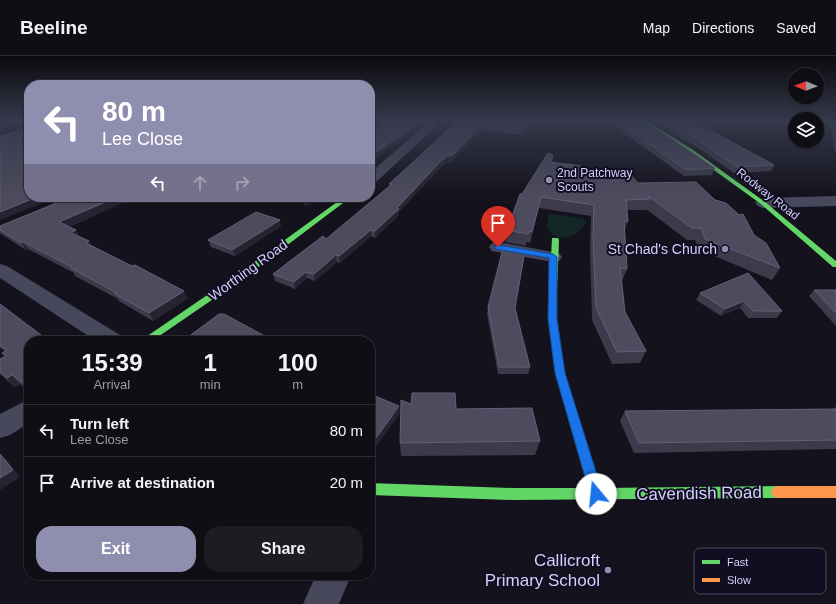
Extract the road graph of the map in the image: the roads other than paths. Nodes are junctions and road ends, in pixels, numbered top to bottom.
1 (408, 146) edge
2 (682, 146) edge
3 (375, 176) edge
4 (341, 202) edge
5 (836, 202) edge
6 (763, 203) junction
7 (498, 247) dead end
8 (554, 248) joint
9 (836, 265) edge
10 (0, 270) edge
11 (104, 336) edge
12 (152, 336) edge
13 (24, 413) edge
14 (0, 427) edge
15 (375, 490) edge
16 (836, 492) edge
17 (596, 494) junction
18 (332, 580) edge
19 (321, 604) edge

1 - 3 street
2 - 6 street, Rodway Road
4 - 12 street, Worthing Road
5 - 6 street
6 - 9 street, Rodway Road
7 - 8 street
8 - 17 street
10 - 11 street
13 - 14 street
15 - 17 street, Cavendish Road
16 - 17 street, Cavendish Road
18 - 19 street

